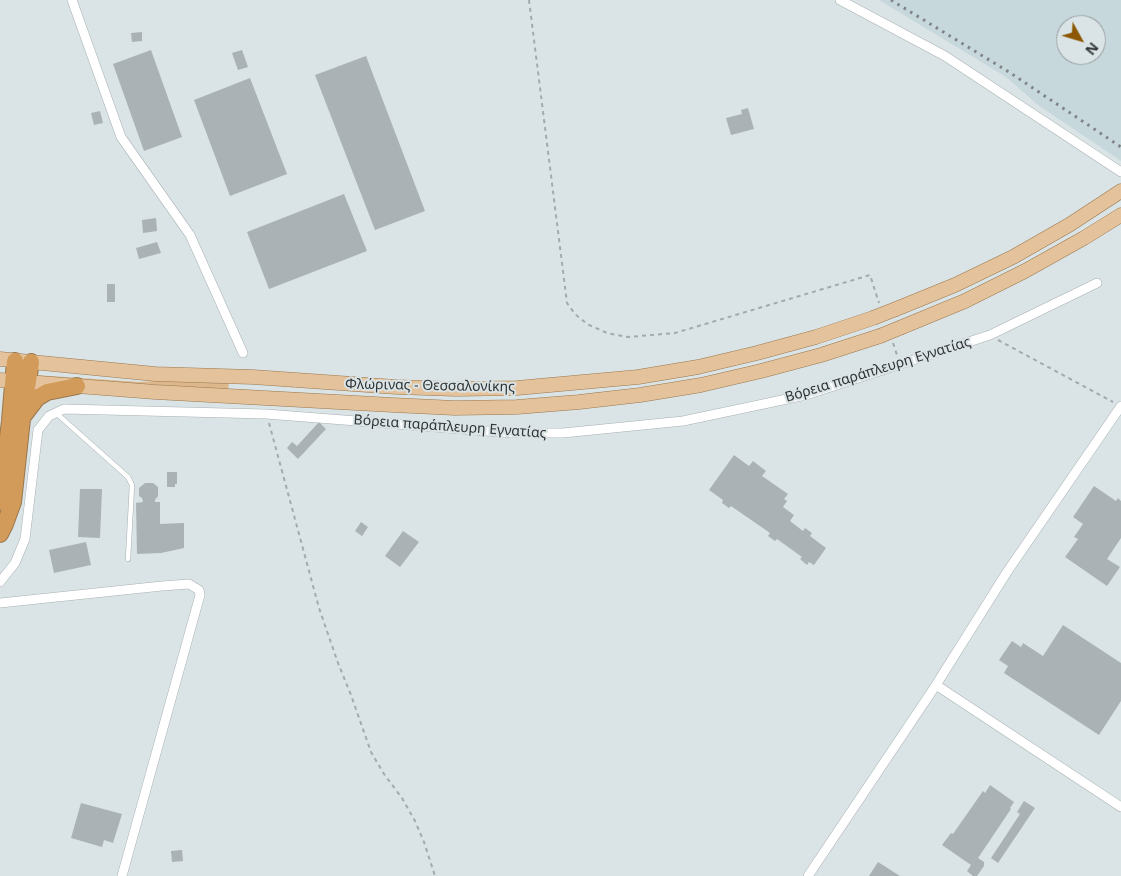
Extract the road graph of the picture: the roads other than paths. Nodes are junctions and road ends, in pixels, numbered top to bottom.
1 (72, 0) edge
2 (840, 0) edge
3 (1121, 172) edge
4 (1121, 191) edge
5 (1121, 215) edge
6 (1097, 284) dead end
7 (243, 353) dead end
8 (15, 361) edge
9 (14, 381) edge
10 (77, 386) junction
11 (0, 397) edge
12 (1121, 406) edge
13 (54, 412) junction
14 (16, 420) junction
15 (0, 502) edge
16 (0, 534) edge
17 (128, 559) dead end
18 (0, 582) edge
19 (0, 603) edge
20 (936, 686) junction
21 (1121, 807) edge
22 (122, 876) edge
23 (808, 876) edge

1 - 7 street
2 - 3 street
4 - 8 main road, Φλώρινας - Θεσσαλονίκης, bridge
5 - 10 main road, Φλώρινας - Θεσσαλονίκης, bridge
6 - 13 street, Βόρεια παράπλευρη Εγνατίας
8 - 9 highway
9 - 10 main road, Φλώρινας - Θεσσαλονίκης
9 - 14 highway
10 - 14 highway
11 - 14 highway
12 - 20 street
13 - 17 lane
13 - 18 street
14 - 15 highway
14 - 16 highway
19 - 22 street
20 - 21 street
20 - 23 street

